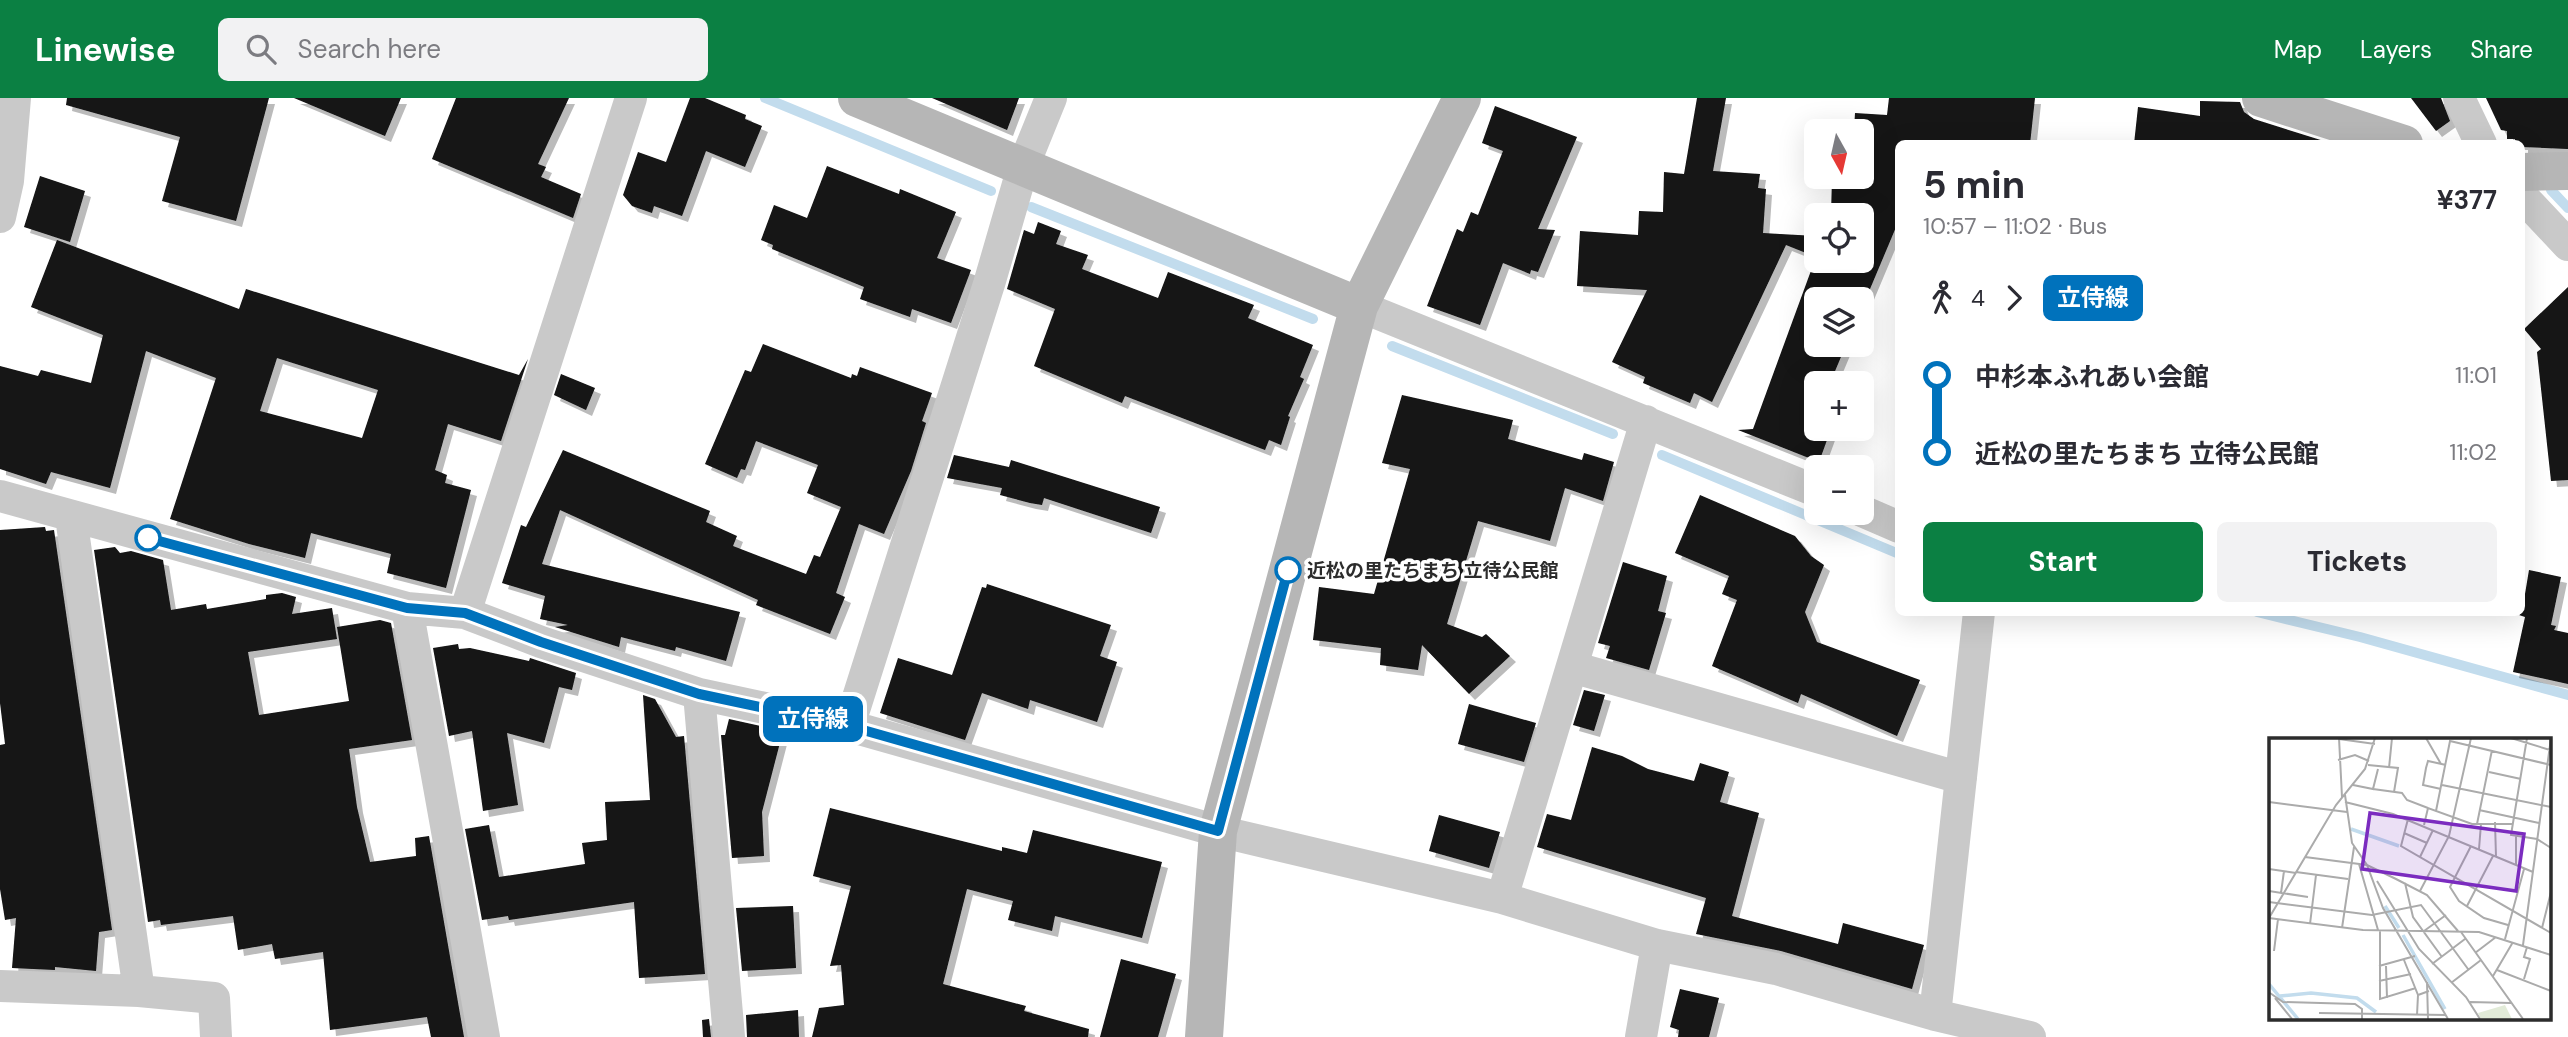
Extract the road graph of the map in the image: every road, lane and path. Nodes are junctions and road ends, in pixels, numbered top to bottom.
1 (15, 98) edge
2 (631, 98) edge
3 (857, 98) edge
4 (1051, 98) edge
5 (1462, 98) edge
6 (2261, 98) edge
7 (2459, 98) edge
8 (2392, 140) edge
9 (2479, 140) edge
10 (1023, 167) junction
11 (2568, 171) edge
12 (2525, 172) edge
13 (2525, 199) edge
14 (0, 217) edge
15 (2568, 246) edge
16 (1359, 306) junction
17 (1646, 421) junction
18 (1804, 486) edge
19 (0, 496) edge
20 (1874, 516) edge
21 (71, 517) junction
22 (1895, 525) edge
23 (407, 608) junction
24 (465, 613) junction
25 (1979, 616) edge
26 (1572, 667) junction
27 (699, 694) junction
28 (849, 726) junction
29 (1961, 778) junction
30 (1218, 831) junction
31 (1502, 898) junction
32 (1657, 945) junction
33 (0, 986) edge
34 (139, 991) junction
35 (1935, 1015) junction
36 (216, 1037) edge
37 (484, 1037) edge
38 (729, 1037) edge
39 (1204, 1037) edge
40 (1641, 1037) edge
41 (2030, 1037) edge

1 - 14 street
2 - 24 street
3 - 10 street
4 - 10 street
5 - 16 street
6 - 8 street
7 - 9 street
10 - 16 street
10 - 28 street
11 - 12 street
13 - 15 street
16 - 17 street
16 - 30 street
17 - 18 street
17 - 26 street
19 - 21 street
20 - 22 street
21 - 23 street
21 - 34 street
23 - 24 street
23 - 37 street
24 - 27 street
25 - 29 street
26 - 29 street
26 - 31 street
27 - 28 street
27 - 38 street
28 - 30 street
29 - 35 street
30 - 31 street
30 - 39 street
31 - 32 street
32 - 35 street
32 - 40 street
33 - 34 street
34 - 36 street
35 - 41 street

